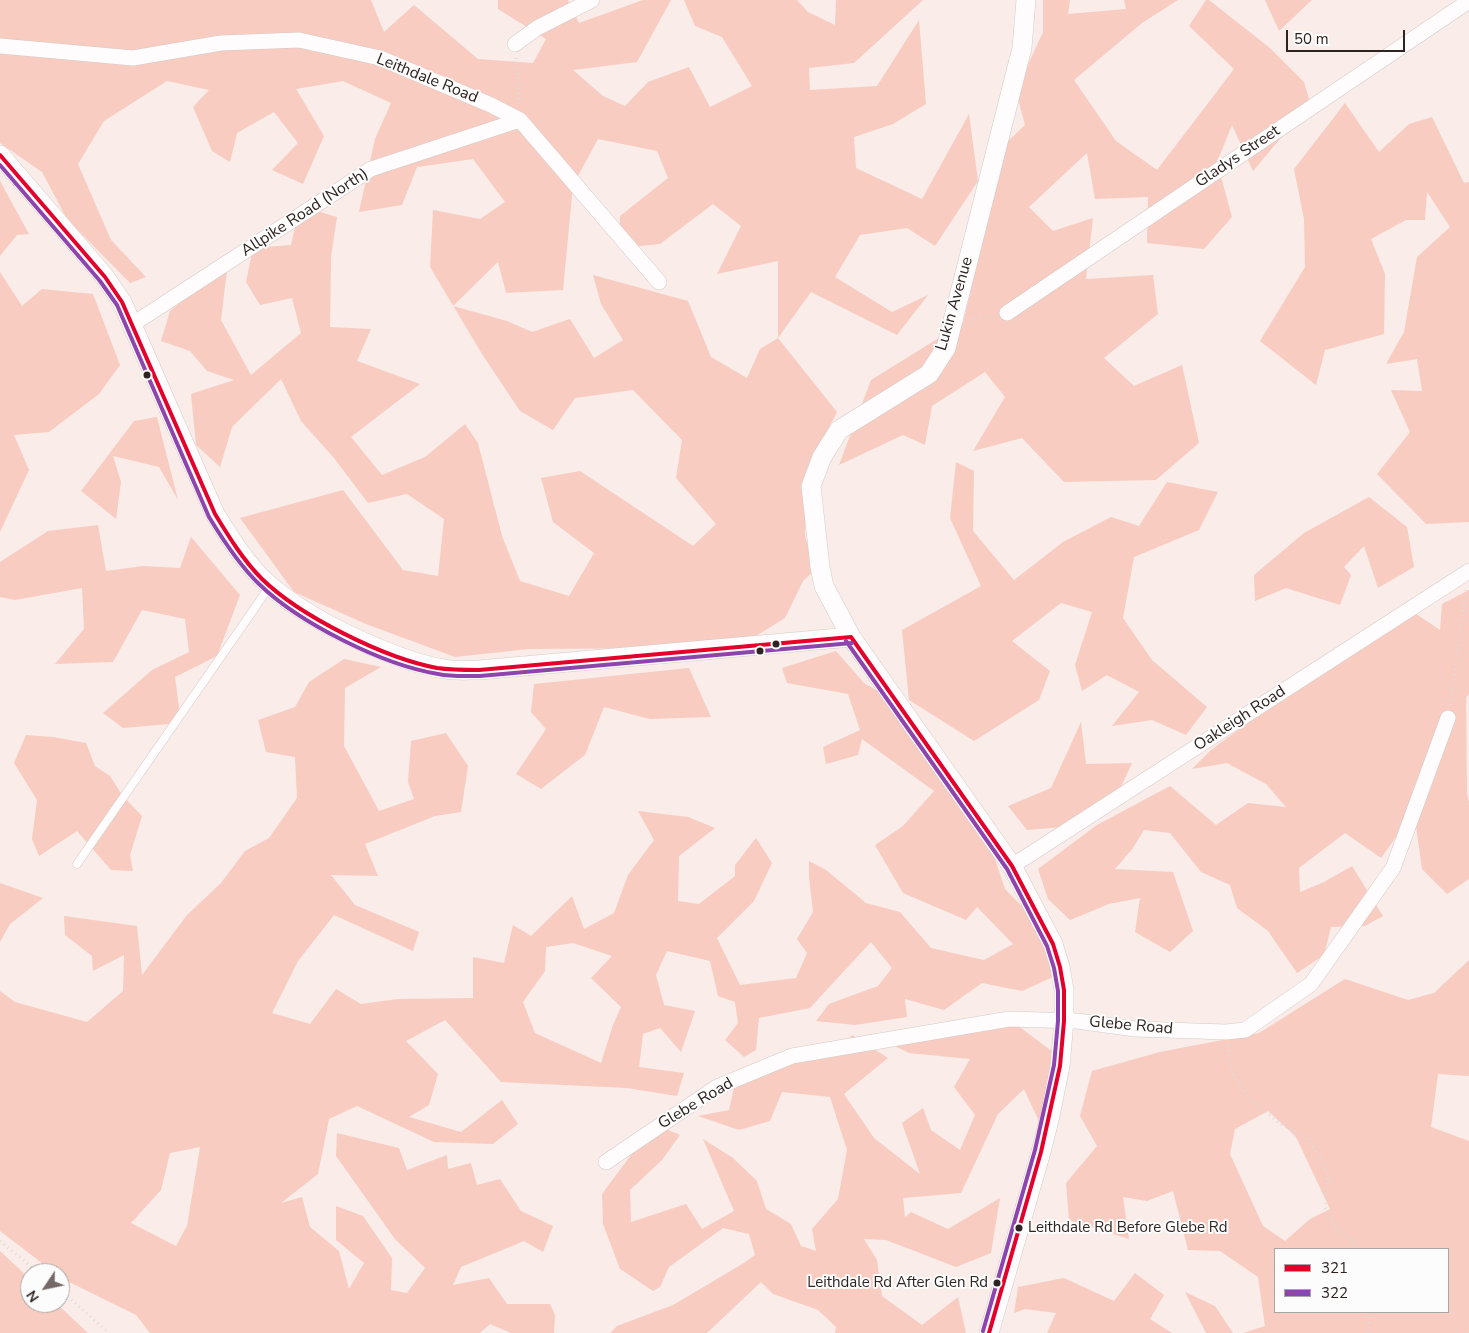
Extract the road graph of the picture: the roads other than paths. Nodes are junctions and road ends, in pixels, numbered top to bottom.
1 (592, 0) edge
2 (1026, 0) edge
3 (1469, 1) edge
4 (515, 44) road end
5 (0, 46) edge
6 (520, 120) junction
7 (0, 154) edge
8 (659, 282) dead end
9 (1007, 313) road end
10 (133, 324) junction
11 (1469, 571) edge
12 (270, 586) junction
13 (851, 637) junction
14 (1448, 718) road end
15 (77, 864) dead end
16 (1012, 866) junction
17 (1064, 1022) junction
18 (606, 1162) dead end
19 (989, 1333) edge

1 - 4 street
2 - 13 street, Lukin Avenue
3 - 9 street, Gladys Street
5 - 6 street, Leithdale Road
6 - 8 street, Leithdale Road
6 - 10 street, Allpike Road (North)
7 - 10 street
10 - 12 street
11 - 16 street, Oakleigh Road
12 - 13 street
12 - 15 lane
13 - 16 street
14 - 17 street, Glebe Road
16 - 17 street
17 - 18 street, Glebe Road
17 - 19 street

